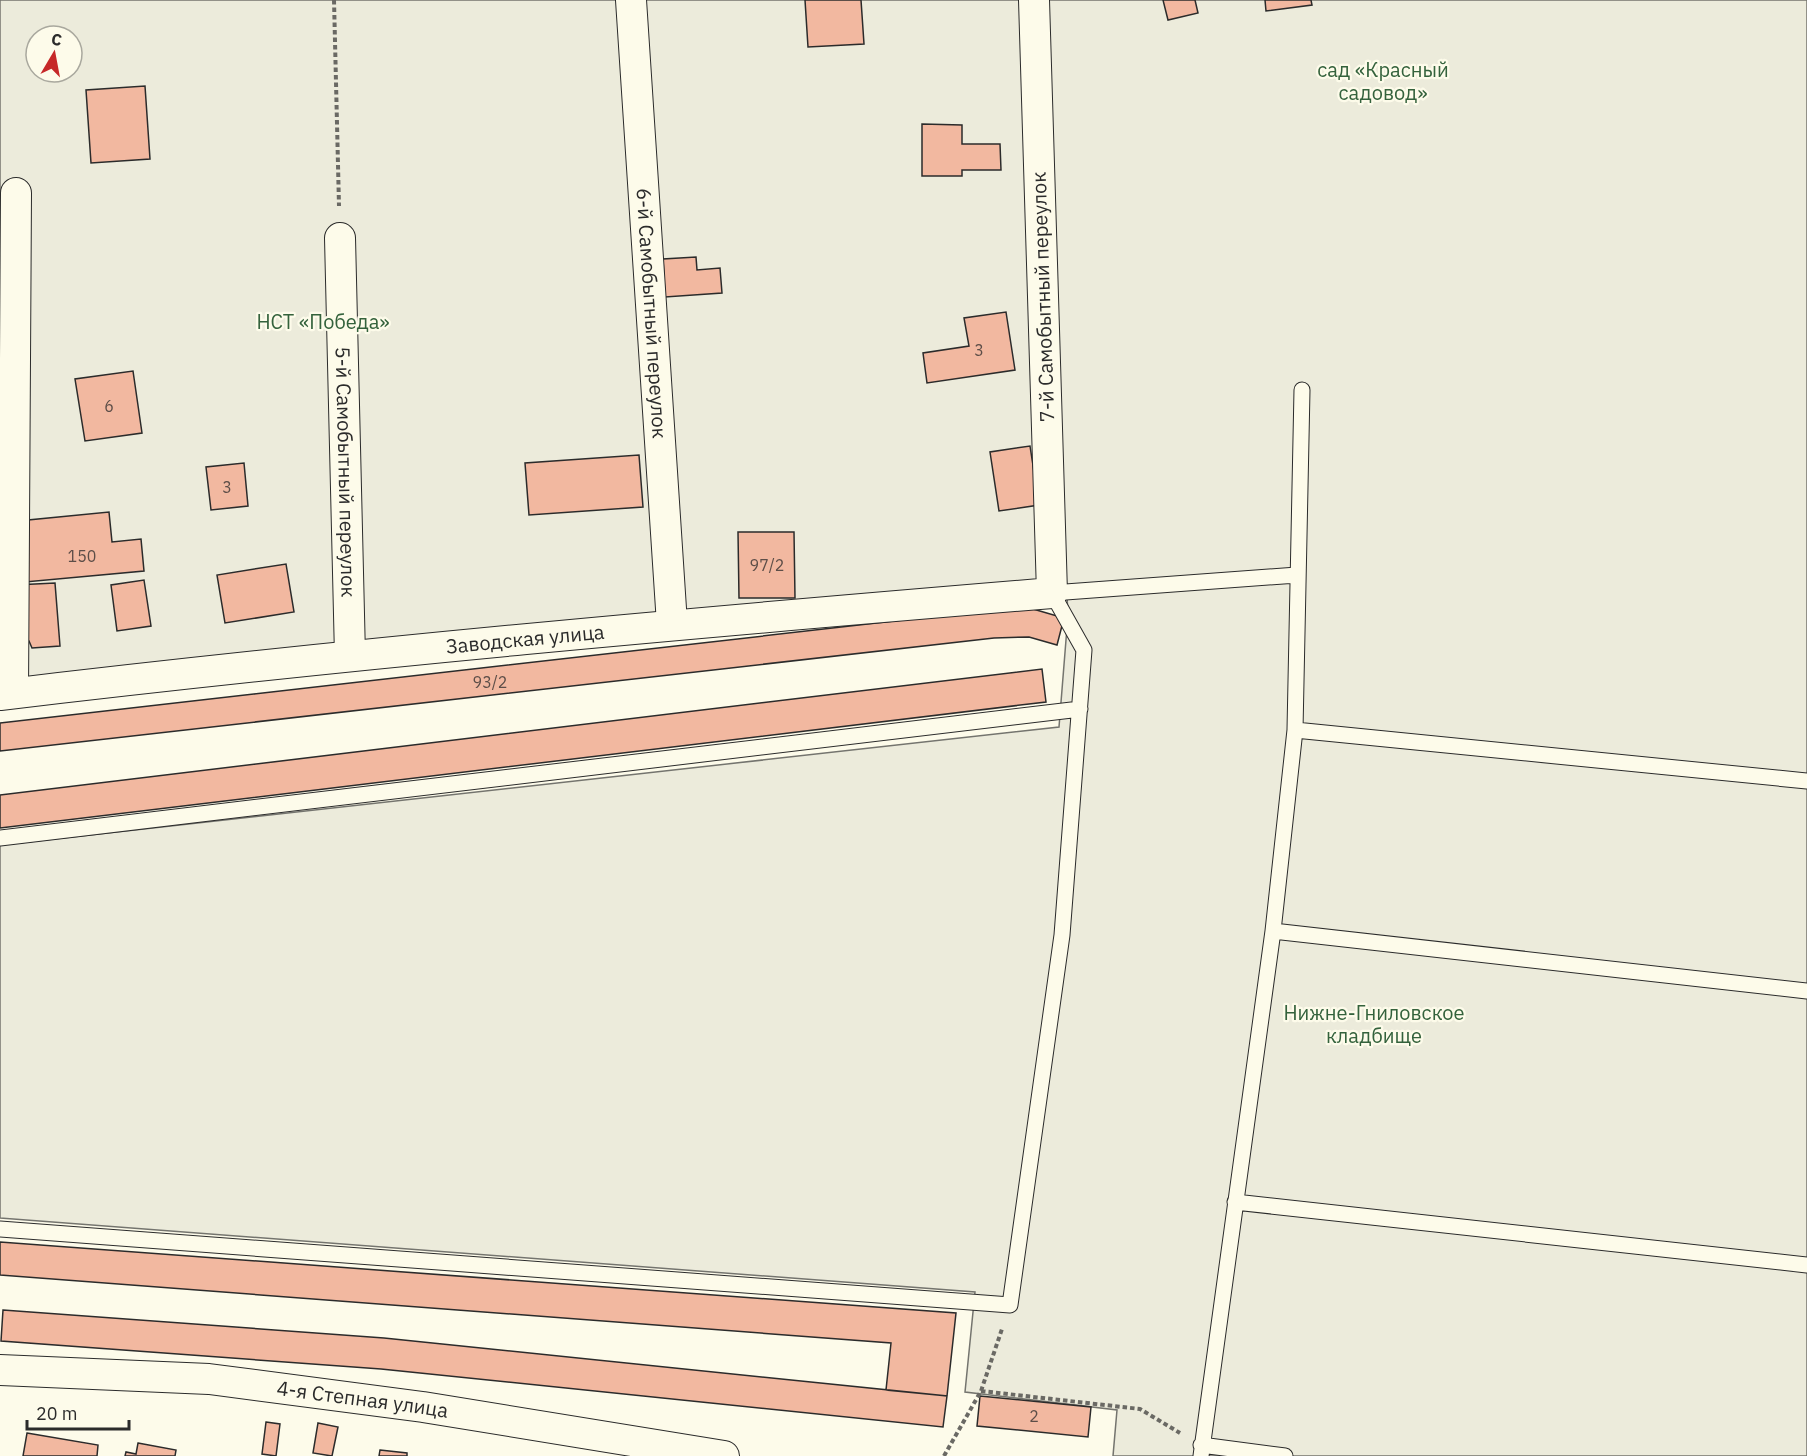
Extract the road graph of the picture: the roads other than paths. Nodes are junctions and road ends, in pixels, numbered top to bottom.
1 (631, 0) edge
2 (1034, 0) edge
3 (16, 193) dead end
4 (340, 238) road end
5 (1302, 390) dead end
6 (1297, 575) junction
7 (1052, 593) junction
8 (672, 624) junction
9 (350, 656) junction
10 (6, 694) edge
11 (1080, 710) junction
12 (1295, 730) junction
13 (1807, 780) edge
14 (0, 838) edge
15 (1274, 931) junction
16 (1807, 991) edge
17 (1236, 1202) junction
18 (0, 1229) edge
19 (1807, 1265) edge
20 (0, 1370) edge
21 (1201, 1451) edge
22 (724, 1456) edge
23 (1285, 1456) edge

1 - 8 street, 6-й Самобытный переулок
2 - 7 street, 7-й Самобытный переулок
3 - 10 street
4 - 9 street, 5-й Самобытный переулок
5 - 6 lane
6 - 7 lane
6 - 12 lane
7 - 8 street, Заводская улица
7 - 11 lane
8 - 9 street, Заводская улица
9 - 10 street, Заводская улица
11 - 14 lane
11 - 18 lane
12 - 13 lane
12 - 15 lane
15 - 16 lane
15 - 17 lane
17 - 19 lane
17 - 21 lane
20 - 22 street, 4-я Степная улица
21 - 23 lane

